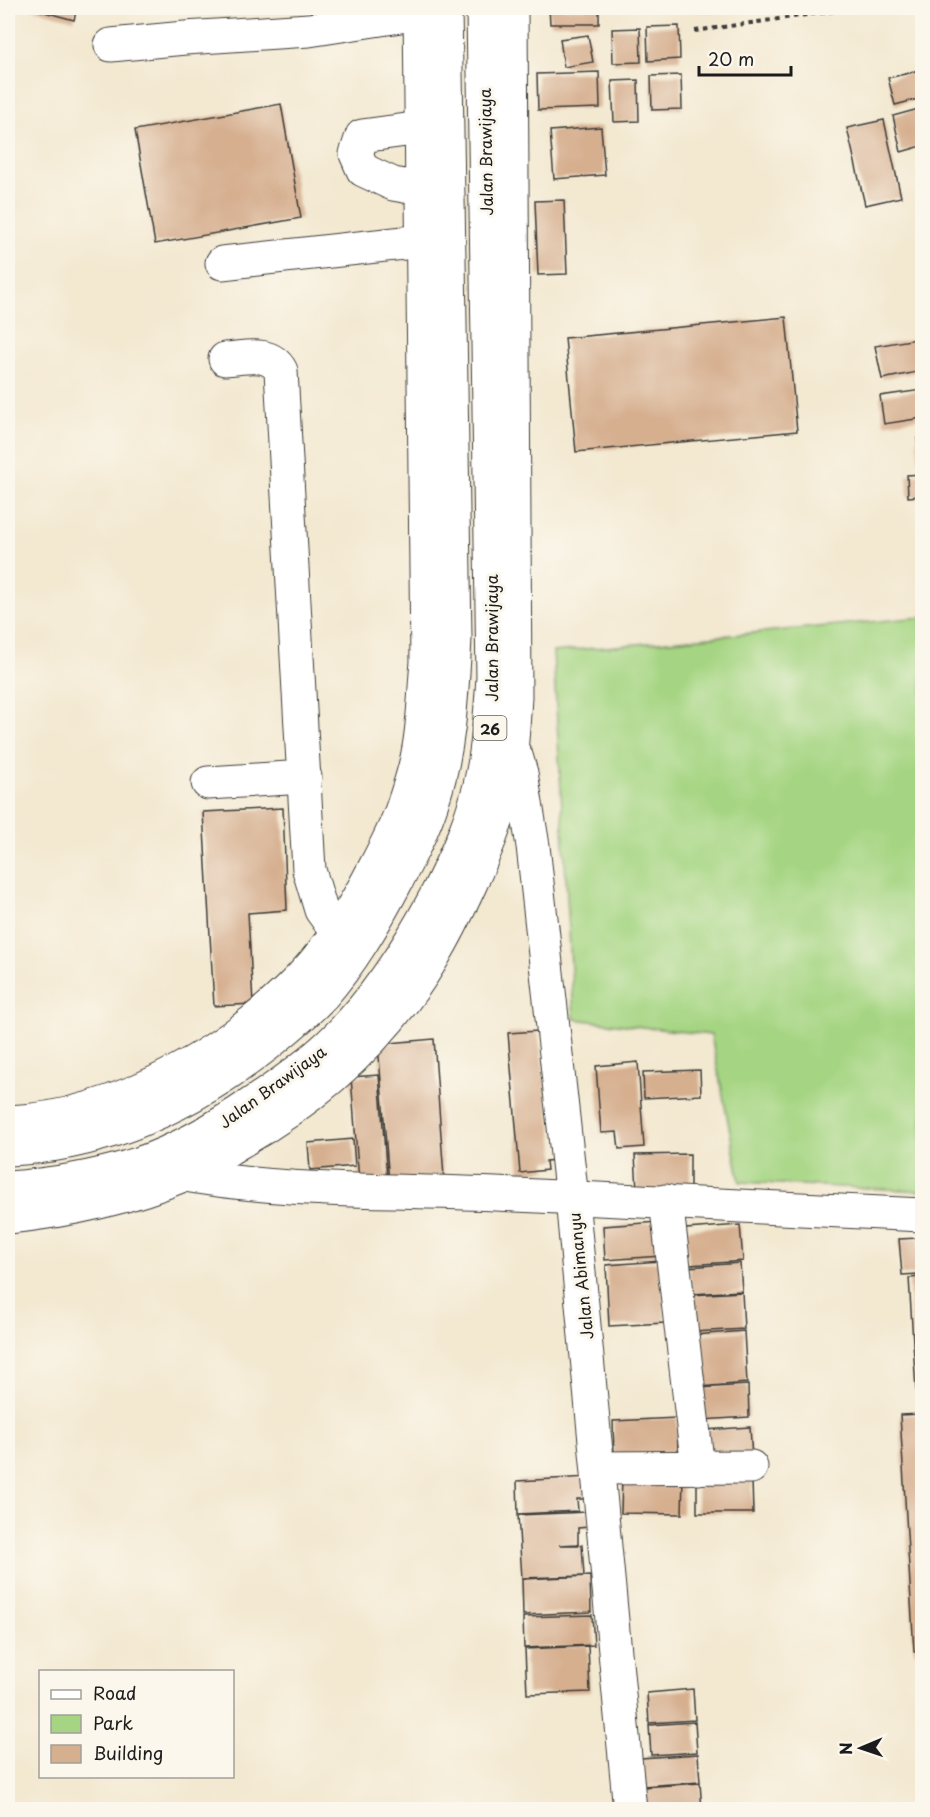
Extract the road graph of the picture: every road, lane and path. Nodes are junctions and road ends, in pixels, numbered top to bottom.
1 (483, 8) edge
2 (511, 8) edge
3 (855, 8) edge
4 (428, 9) edge
5 (695, 31) dead end
6 (111, 45) dead end
7 (421, 128) junction
8 (422, 189) junction
9 (422, 241) junction
10 (222, 263) dead end
11 (225, 359) dead end
12 (512, 746) junction
13 (305, 777) junction
14 (208, 783) dead end
15 (338, 932) junction
16 (8, 1122) edge
17 (8, 1149) edge
18 (185, 1175) junction
19 (8, 1188) edge
20 (572, 1199) junction
21 (666, 1202) junction
22 (922, 1215) edge
23 (8, 1217) edge
24 (752, 1467) dead end
25 (598, 1468) junction
26 (698, 1468) junction
27 (630, 1809) edge

1 - 19 main road, Jalan Brawijaya / 26
2 - 12 main road
3 - 5 path
4 - 6 main road
4 - 7 main road
4 - 17 main road, 26
7 - 8 main road
7 - 8 main road
8 - 9 main road
9 - 10 main road
9 - 15 main road
11 - 13 main road
12 - 18 main road
12 - 20 main road, Jalan Abimanyu
13 - 14 main road
13 - 15 main road
15 - 16 main road
18 - 20 main road
18 - 23 main road
20 - 21 main road
20 - 25 main road, Jalan Abimanyu
21 - 22 main road
21 - 26 main road
24 - 26 main road
25 - 26 main road
25 - 27 main road, Jalan Abimanyu

